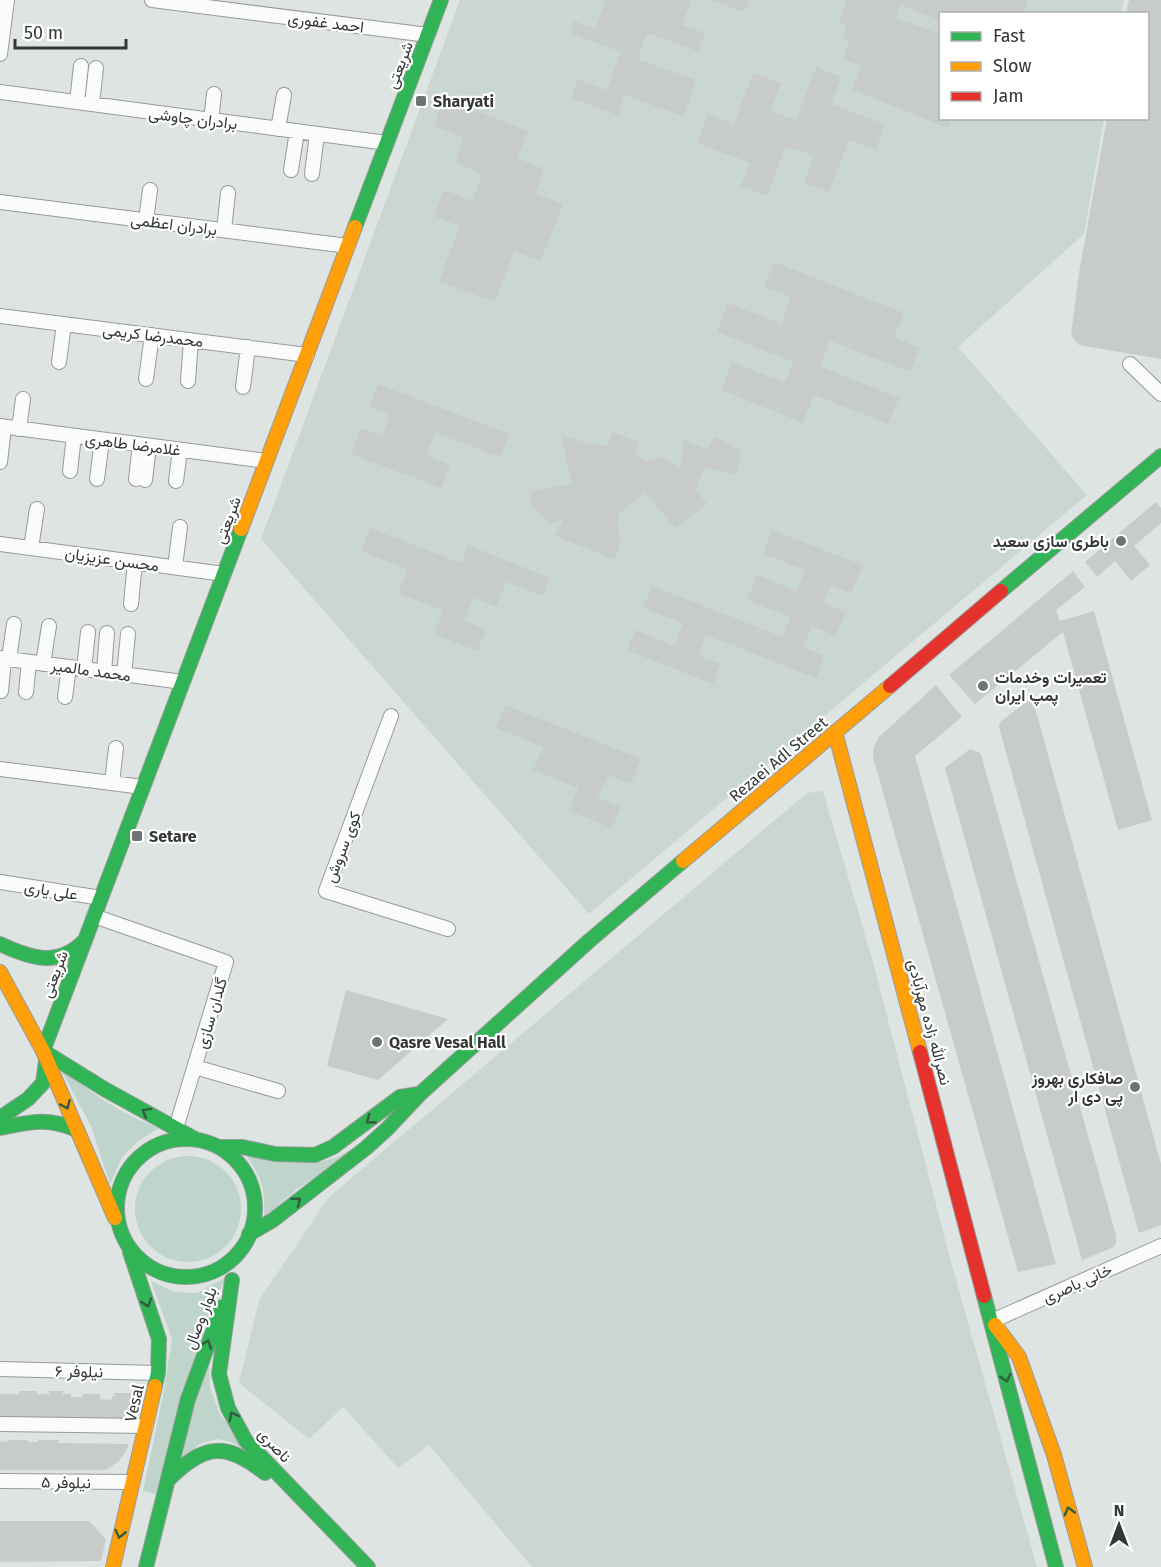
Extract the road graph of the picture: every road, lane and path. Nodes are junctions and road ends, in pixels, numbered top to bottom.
1 (7, 0) edge
2 (152, 0) edge
3 (441, 0) edge
4 (428, 35) junction
5 (0, 54) edge
6 (81, 66) dead end
7 (96, 68) dead end
8 (0, 92) edge
9 (214, 94) dead end
10 (284, 95) dead end
11 (77, 102) junction
12 (92, 104) junction
13 (211, 120) junction
14 (278, 129) junction
15 (297, 131) junction
16 (317, 134) junction
17 (387, 143) junction
18 (291, 170) dead end
19 (312, 174) dead end
20 (150, 190) dead end
21 (228, 193) dead end
22 (0, 202) edge
23 (146, 220) junction
24 (224, 230) junction
25 (348, 246) junction
26 (0, 316) edge
27 (64, 324) junction
28 (152, 335) junction
29 (191, 340) junction
30 (248, 347) junction
31 (307, 355) junction
32 (59, 362) dead end
33 (1130, 364) dead end
34 (146, 379) dead end
35 (188, 381) dead end
36 (243, 387) dead end
37 (1161, 394) edge
38 (23, 399) dead end
39 (2, 427) edge
40 (19, 429) junction
41 (74, 436) junction
42 (102, 440) junction
43 (145, 445) junction
44 (180, 450) junction
45 (1161, 456) edge
46 (266, 461) junction
47 (0, 462) edge
48 (70, 471) dead end
49 (97, 479) dead end
50 (140, 480) dead end
51 (176, 481) dead end
52 (37, 509) dead end
53 (180, 526) dead end
54 (0, 544) edge
55 (31, 548) junction
56 (135, 562) junction
57 (176, 567) junction
58 (224, 574) junction
59 (130, 604) dead end
60 (14, 624) dead end
61 (49, 626) dead end
62 (88, 632) dead end
63 (107, 633) dead end
64 (128, 634) dead end
65 (4, 659) edge
66 (36, 663) junction
67 (69, 667) junction
68 (84, 669) junction
69 (104, 672) junction
70 (124, 675) junction
71 (183, 682) junction
72 (1, 691) edge
73 (26, 692) dead end
74 (65, 697) dead end
75 (391, 716) dead end
76 (836, 732) junction
77 (116, 748) dead end
78 (0, 769) edge
79 (111, 783) junction
80 (143, 787) junction
81 (0, 882) edge
82 (101, 898) junction
83 (94, 916) junction
84 (448, 929) dead end
85 (84, 941) junction
86 (0, 944) edge
87 (0, 972) edge
88 (44, 1055) junction
89 (195, 1067) junction
90 (278, 1091) dead end
91 (421, 1093) junction
92 (0, 1118) edge
93 (0, 1128) edge
94 (176, 1128) junction
95 (77, 1130) junction
96 (197, 1140) junction
97 (219, 1148) junction
98 (119, 1228) junction
99 (249, 1234) junction
100 (1161, 1246) edge
101 (129, 1248) junction
102 (242, 1248) junction
103 (232, 1280) junction
104 (992, 1322) junction
105 (0, 1369) edge
106 (158, 1372) junction
107 (0, 1424) edge
108 (146, 1426) junction
109 (168, 1480) junction
110 (0, 1481) edge
111 (297, 1493) junction
112 (142, 1496) junction
113 (113, 1567) edge
114 (146, 1567) edge
115 (368, 1567) edge
116 (1056, 1567) edge
117 (1085, 1567) edge

1 - 5 street
2 - 4 street, احمد غفوری
3 - 4 main road, شریعتی
4 - 17 main road, شریعتی
6 - 11 street
7 - 12 street
8 - 11 street, برادران چاوشی
9 - 13 street
10 - 14 street
11 - 12 street, برادران چاوشی
12 - 13 street, برادران چاوشی
13 - 14 street, برادران چاوشی
14 - 15 street, برادران چاوشی
15 - 16 street, برادران چاوشی
15 - 18 street
16 - 17 street, برادران چاوشی
16 - 19 street
17 - 25 main road, شریعتی
20 - 23 street
21 - 24 street
22 - 23 street, برادران اعظمی
23 - 24 street, برادران اعظمی
24 - 25 street, برادران اعظمی
25 - 31 main road, شریعتی
26 - 27 street, محمدرضا کریمی
27 - 28 street, محمدرضا کریمی
27 - 32 street
28 - 29 street, محمدرضا کریمی
28 - 34 street
29 - 30 street, محمدرضا کریمی
29 - 35 street
30 - 31 street, محمدرضا کریمی
30 - 36 street
31 - 46 main road, شریعتی
33 - 37 street
38 - 40 street
39 - 40 street, غلامرضا طاهری
39 - 47 street
40 - 41 street, غلامرضا طاهری
41 - 42 street, غلامرضا طاهری
41 - 48 street
42 - 43 street, غلامرضا طاهری
42 - 49 street
43 - 44 street, غلامرضا طاهری
43 - 50 street
44 - 46 street, غلامرضا طاهری
44 - 51 street
45 - 76 main road, Rezaei Adl Street
46 - 58 main road, شریعتی
52 - 55 street
53 - 57 street
54 - 55 street, محسن عزیزیان
55 - 56 street, محسن عزیزیان
56 - 57 street, محسن عزیزیان
56 - 59 street
57 - 58 street, محسن عزیزیان
58 - 71 main road, شریعتی
60 - 65 street
61 - 66 street
62 - 68 street
63 - 69 street
64 - 70 street
65 - 66 street, محمد مالمیر
65 - 72 street
66 - 67 street, محمد مالمیر
66 - 73 street
67 - 68 street, محمد مالمیر
67 - 74 street
68 - 69 street, محمد مالمیر
69 - 70 street, محمد مالمیر
70 - 71 street, محمد مالمیر
71 - 80 main road, شریعتی
75 - 84 street, کوی سروش
76 - 91 main road, Rezaei Adl Street
76 - 104 main road, نصرالله زاده مهرآبادی
77 - 79 street
78 - 79 street
79 - 80 street
80 - 82 main road, شریعتی
81 - 82 street, علی یاری
82 - 83 main road, شریعتی
83 - 85 main road, شریعتی
83 - 89 street, گلدان سازی
85 - 86 main road
85 - 88 main road, شریعتی
87 - 88 main road
88 - 92 main road, شریعتی
94 -> 88 main road
88 -> 95 main road
89 - 90 street
89 - 94 street, گلدان سازی
91 -> 97 main road
99 -> 91 main road, Rezaei Adl Street
93 - 95 main road
94 - 96 main road
95 - 98 main road
96 - 97 main road
96 - 98 main road
97 - 99 main road
98 - 101 main road
99 - 102 main road
100 - 104 street, خانی باصری
101 - 102 main road
101 -> 106 main road, Vesal
102 - 103 main road, بلوار وصال
109 -> 103 main road, Vesal
111 -> 103 main road, ناصری
104 -> 116 main road, نصرالله زاده مهرآبادی
117 -> 104 main road, نصرالله زاده مهرآبادی
105 - 106 street, نیلوفر ۶
106 - 108 main road, Vesal
107 - 108 street
108 - 112 main road, Vesal
109 - 111 main road
109 - 112 main road, Vesal
110 - 112 street, نیلوفر ۵
111 - 115 main road, ناصری
112 -> 113 main road, Vesal
112 - 114 main road, Vesal

